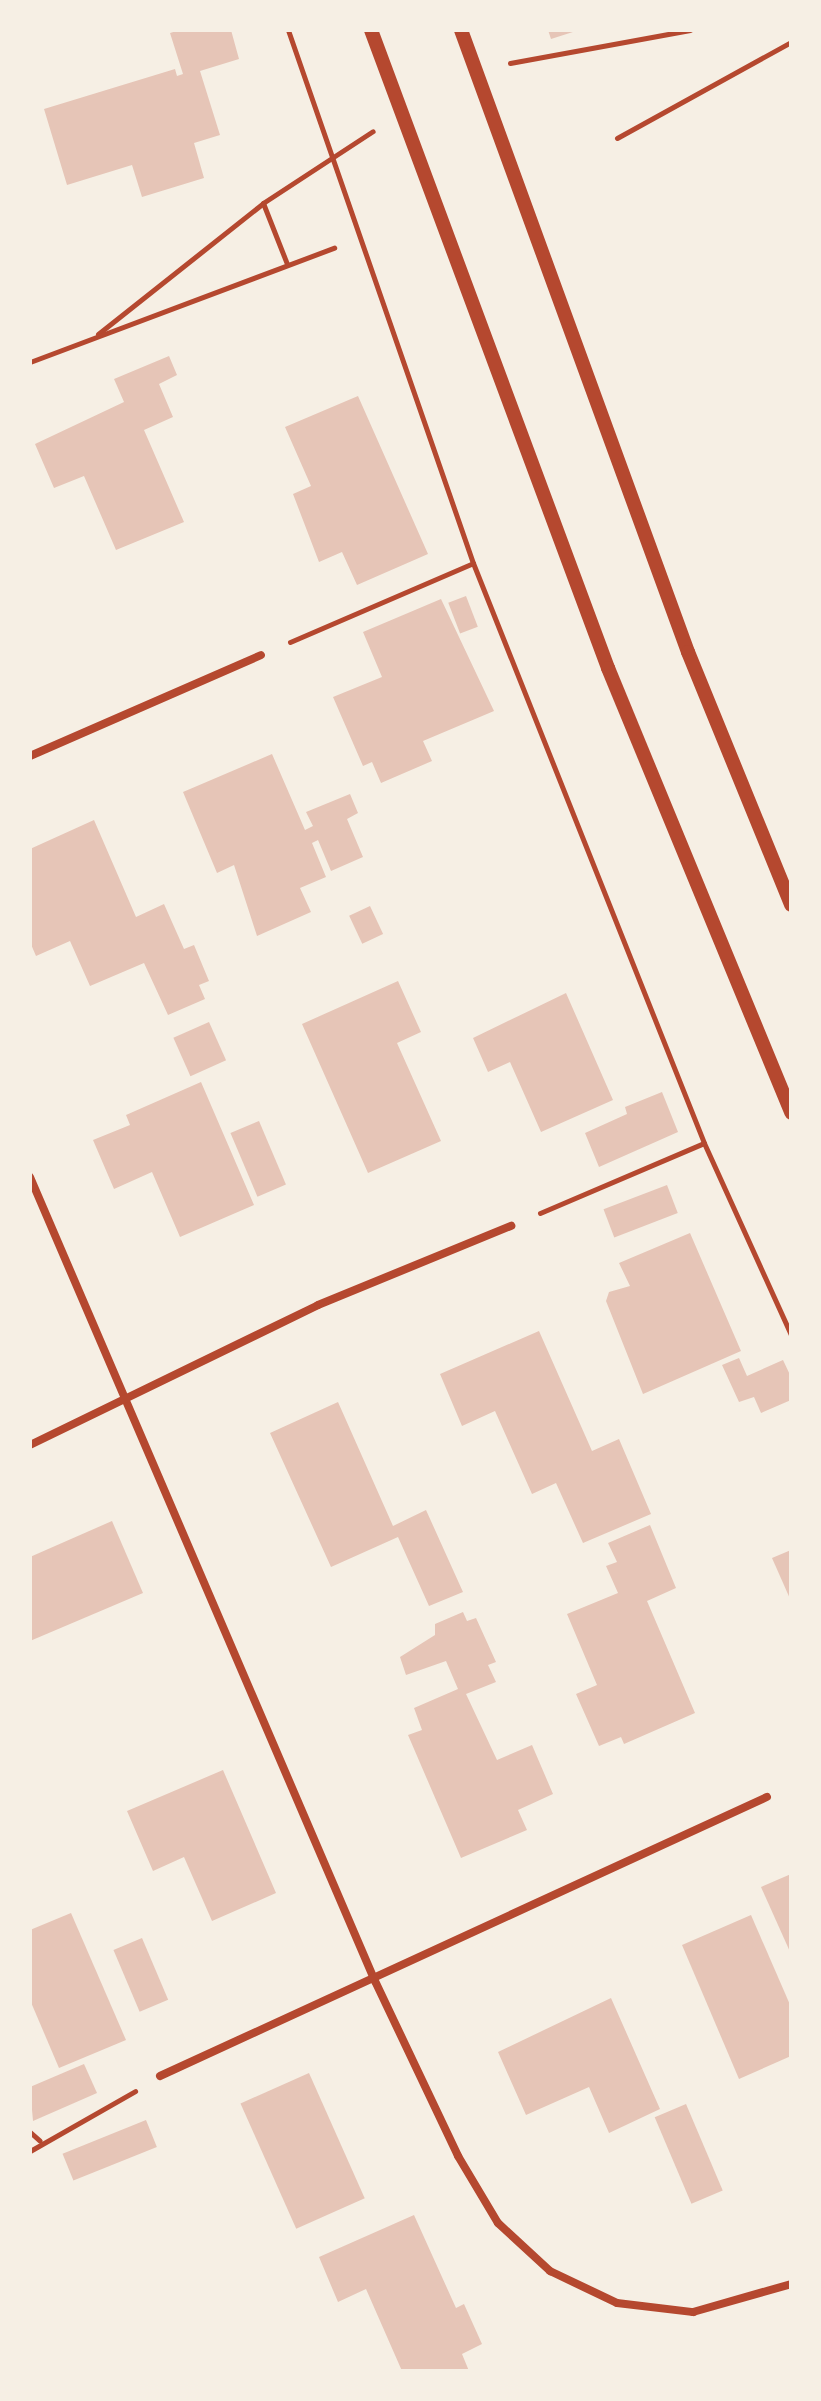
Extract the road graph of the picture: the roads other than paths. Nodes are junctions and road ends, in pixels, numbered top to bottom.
1 (371, 30) edge
2 (461, 30) edge
3 (261, 655) road end
4 (30, 756) edge
5 (791, 905) edge
6 (791, 1113) edge
7 (30, 1177) edge
8 (511, 1226) road end
9 (126, 1402) junction
10 (30, 1445) edge
11 (767, 1797) dead end
12 (375, 1981) junction
13 (160, 2076) road end
14 (791, 2284) edge

1 - 6 street
2 - 5 street
3 - 4 street
7 - 9 street
8 - 9 street
9 - 10 street
9 - 12 street
11 - 12 street
12 - 13 street
12 - 14 street

